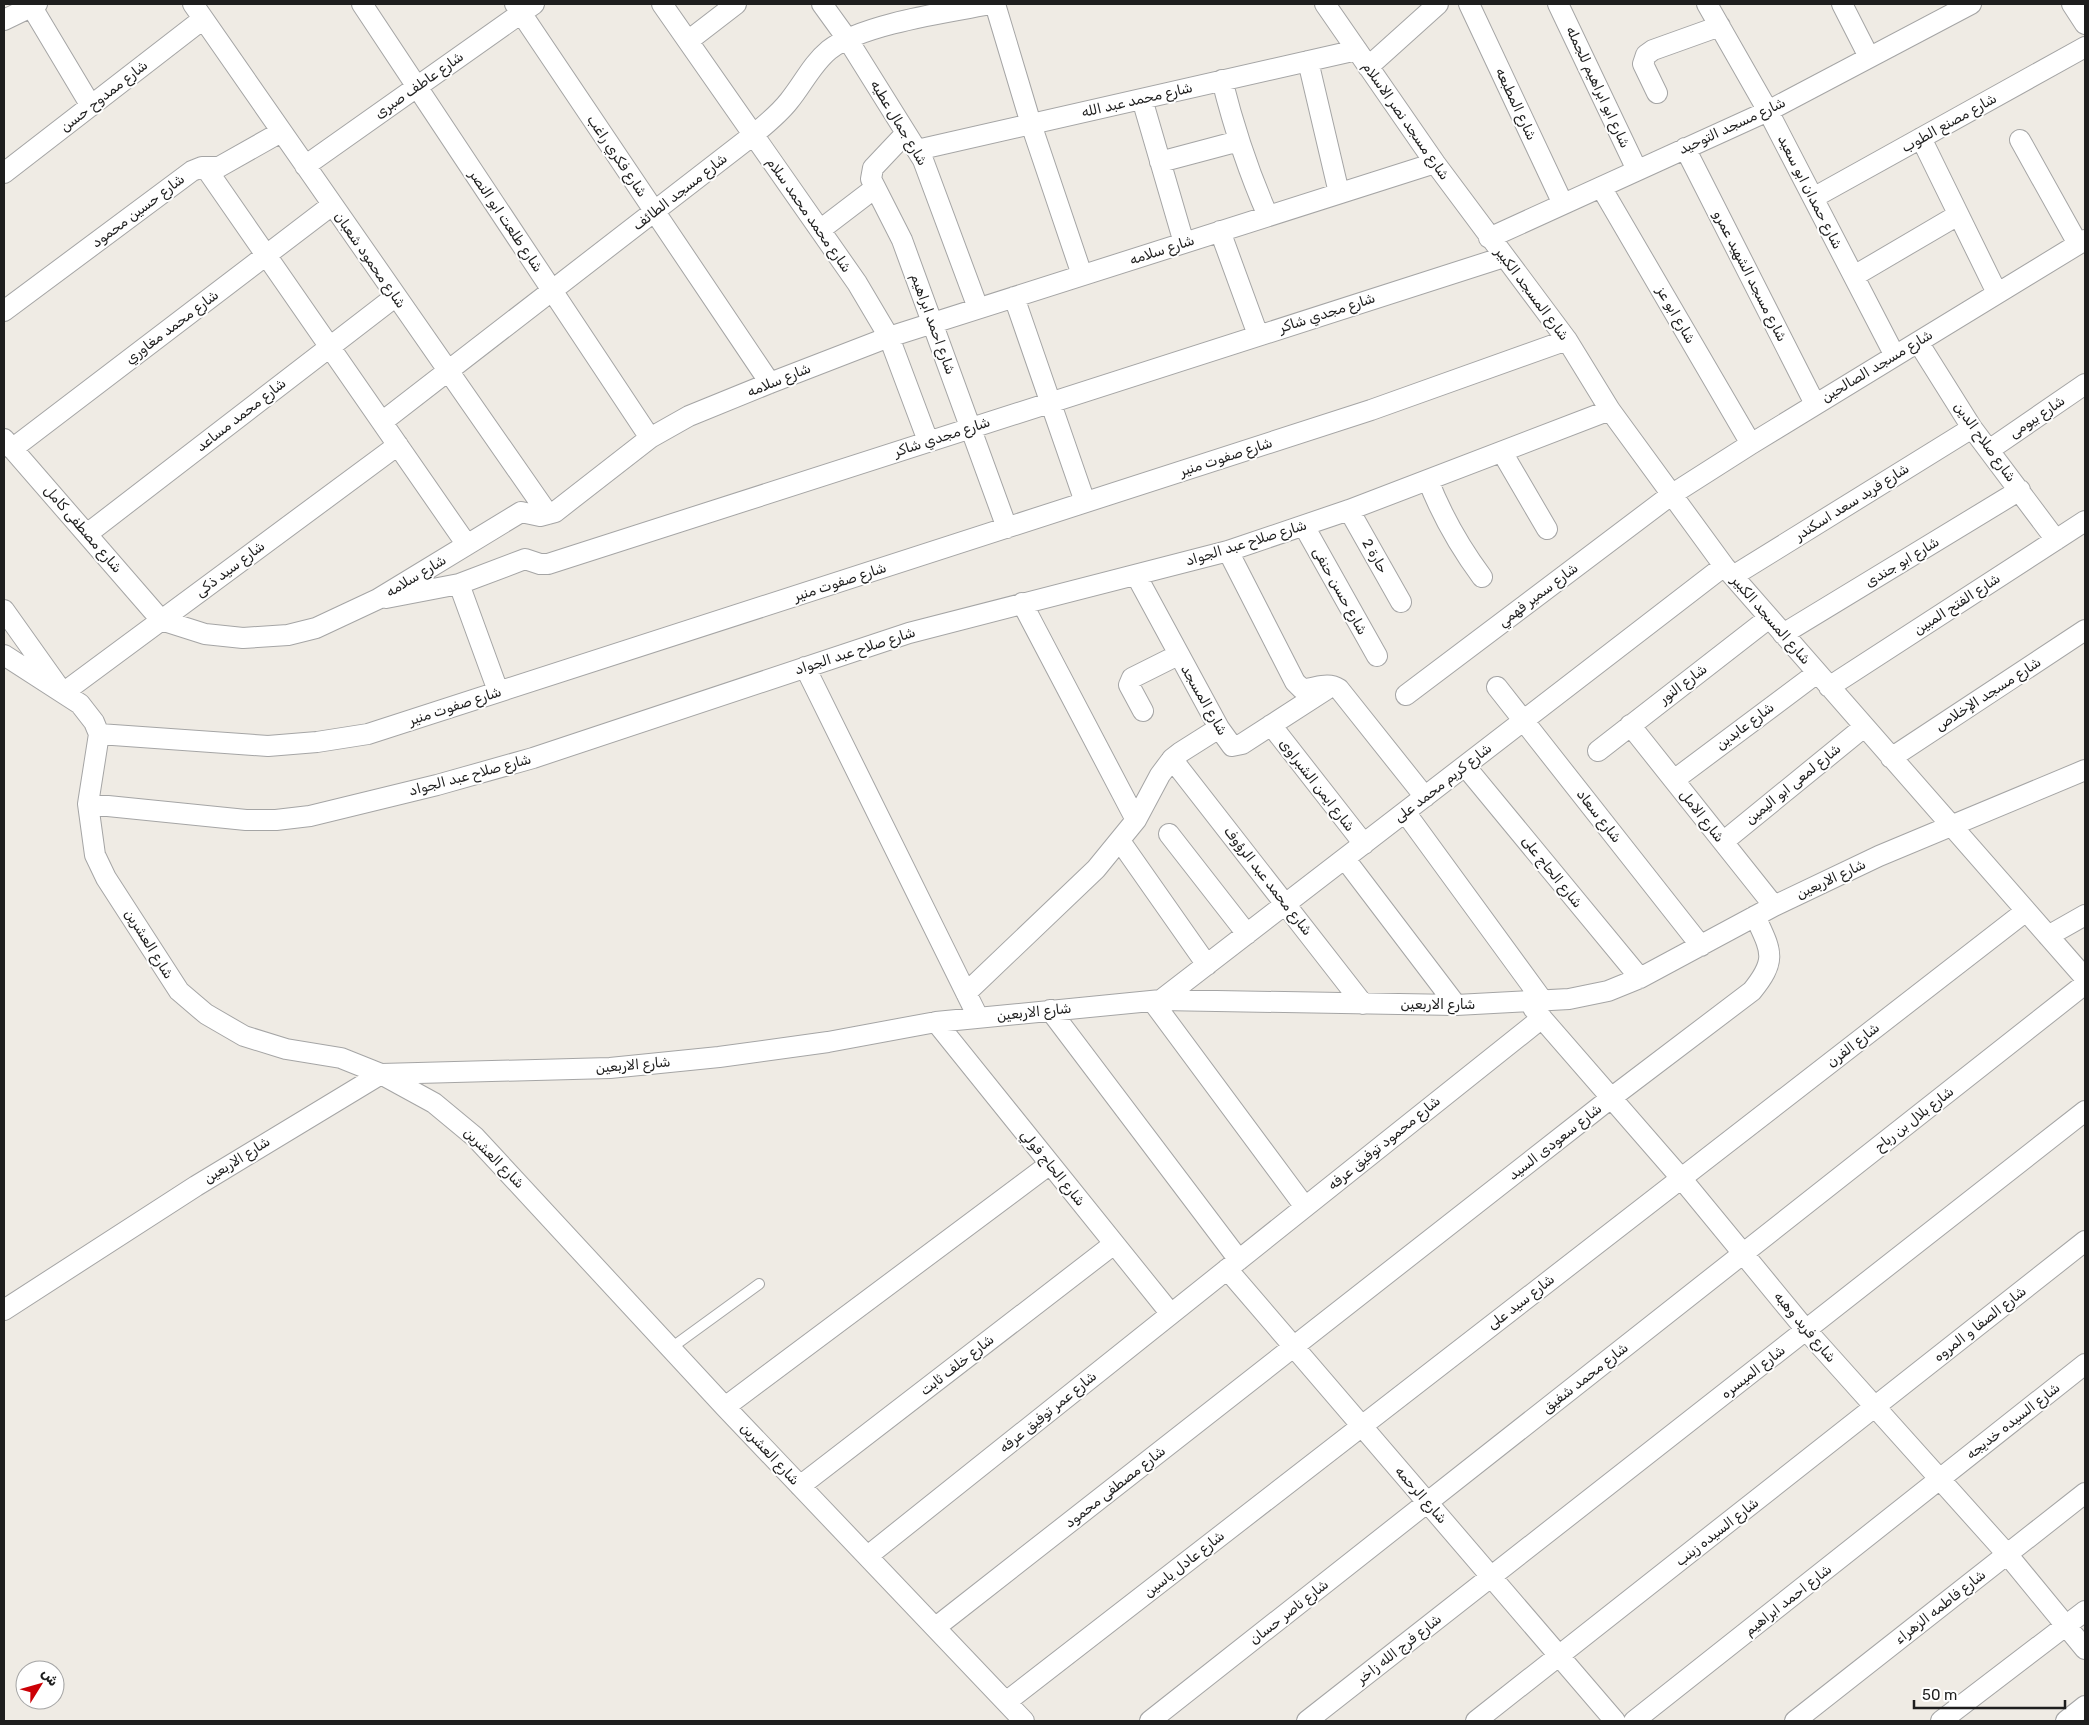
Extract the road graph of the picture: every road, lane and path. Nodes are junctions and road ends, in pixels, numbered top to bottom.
1 (362, 4) edge
2 (662, 4) edge
3 (736, 4) edge
4 (822, 4) edge
5 (991, 4) edge
6 (995, 4) edge
7 (1325, 4) edge
8 (1438, 4) edge
9 (1469, 4) edge
10 (1558, 4) edge
11 (1707, 4) edge
12 (1842, 4) edge
13 (1971, 4) edge
14 (2072, 4) edge
15 (33, 5) edge
16 (523, 7) edge
17 (198, 12) edge
18 (4, 20) edge
19 (2085, 24) edge
20 (1720, 26) junction
21 (848, 40) junction
22 (688, 41) junction
23 (2085, 47) edge
24 (1357, 50) junction
25 (1869, 58) junction
26 (1308, 61) junction
27 (1368, 67) junction
28 (1222, 80) junction
29 (417, 87) junction
30 (1657, 93) dead end
31 (1142, 99) junction
32 (91, 106) junction
33 (1768, 111) junction
34 (1032, 124) junction
35 (281, 132) junction
36 (753, 135) junction
37 (1921, 138) junction
38 (2020, 140) dead end
39 (912, 141) junction
40 (1238, 141) junction
41 (1685, 148) junction
42 (1160, 162) junction
43 (1434, 163) junction
44 (305, 166) junction
45 (205, 167) junction
46 (1637, 170) junction
47 (4, 173) edge
48 (1601, 187) junction
49 (875, 188) junction
50 (1338, 193) junction
51 (1813, 198) junction
52 (1563, 204) junction
53 (332, 205) junction
54 (654, 212) junction
55 (1958, 215) junction
56 (1268, 216) junction
57 (820, 230) junction
58 (1220, 231) junction
59 (1489, 238) junction
60 (1184, 242) junction
61 (2082, 242) edge
62 (266, 255) junction
63 (1504, 257) junction
64 (1082, 275) junction
65 (1854, 276) junction
66 (552, 291) junction
67 (1996, 293) junction
68 (396, 296) junction
69 (1014, 296) junction
70 (978, 308) junction
71 (4, 311) edge
72 (932, 323) junction
73 (1258, 335) junction
74 (889, 337) junction
75 (1567, 340) junction
76 (1918, 342) junction
77 (330, 347) junction
78 (1895, 356) junction
79 (448, 371) junction
80 (770, 383) junction
81 (2085, 384) edge
82 (1051, 402) junction
83 (1815, 404) junction
84 (1610, 410) junction
85 (382, 422) junction
86 (971, 428) junction
87 (1972, 428) junction
88 (650, 438) junction
89 (928, 441) junction
90 (8, 444) edge
91 (1751, 444) junction
92 (398, 445) junction
93 (1988, 450) junction
94 (1502, 452) junction
95 (1428, 480) junction
96 (2020, 490) junction
97 (1671, 495) junction
98 (1085, 502) junction
99 (1349, 510) junction
100 (548, 514) junction
101 (2085, 521) edge
102 (1304, 526) junction
103 (1008, 528) junction
104 (1547, 529) dead end
105 (87, 534) junction
106 (2056, 540) junction
107 (467, 545) junction
108 (1228, 551) junction
109 (1728, 571) junction
110 (1136, 575) junction
111 (1482, 577) dead end
112 (459, 584) junction
113 (378, 599) junction
114 (1401, 602) dead end
115 (1022, 603) junction
116 (4, 610) edge
117 (1770, 618) junction
118 (161, 620) junction
119 (2085, 630) edge
120 (1783, 634) junction
121 (4, 655) edge
122 (1178, 655) junction
123 (1377, 656) dead end
124 (805, 667) junction
125 (1823, 680) junction
126 (1333, 685) junction
127 (1497, 687) dead end
128 (498, 691) junction
129 (63, 693) junction
130 (1406, 695) dead end
131 (1143, 711) dead end
132 (1524, 720) junction
133 (1271, 725) junction
134 (1630, 725) junction
135 (1864, 727) junction
136 (1219, 728) junction
137 (99, 734) junction
138 (1598, 750) dead end
139 (1891, 758) junction
140 (1172, 759) junction
141 (1465, 766) junction
142 (2085, 770) edge
143 (1674, 780) junction
144 (1425, 797) junction
145 (88, 804) junction
146 (1405, 812) junction
147 (1136, 820) junction
148 (1951, 826) junction
149 (1169, 834) dead end
150 (1120, 841) junction
151 (1723, 842) junction
152 (1364, 844) junction
153 (1345, 859) junction
154 (1286, 904) junction
155 (1774, 906) junction
156 (2026, 911) junction
157 (2085, 915) edge
158 (1755, 916) junction
159 (1248, 934) junction
160 (2048, 936) junction
161 (1701, 946) junction
162 (1208, 965) junction
163 (1640, 978) junction
164 (2085, 978) edge
165 (2085, 984) edge
166 (966, 994) junction
167 (1157, 1001) junction
168 (1363, 1004) junction
169 (1456, 1005) junction
170 (1537, 1007) junction
171 (1050, 1010) junction
172 (978, 1017) junction
173 (936, 1022) junction
174 (381, 1074) junction
175 (1611, 1098) junction
176 (2085, 1111) edge
177 (1050, 1164) junction
178 (1681, 1178) junction
179 (1305, 1207) junction
180 (2085, 1242) edge
181 (1114, 1244) junction
182 (1743, 1254) junction
183 (1233, 1264) junction
184 (759, 1284) dead end
185 (4, 1310) edge
186 (1171, 1314) junction
187 (1806, 1330) junction
188 (1294, 1347) junction
189 (671, 1348) junction
190 (2085, 1364) edge
191 (725, 1407) junction
192 (1875, 1407) junction
193 (1362, 1426) junction
194 (1941, 1479) junction
195 (800, 1486) junction
196 (2085, 1493) edge
197 (1428, 1503) junction
198 (2007, 1554) junction
199 (868, 1555) junction
200 (1491, 1576) junction
201 (2085, 1611) edge
202 (2066, 1626) junction
203 (936, 1628) junction
204 (2085, 1649) edge
205 (1559, 1656) junction
206 (1006, 1702) junction
207 (2085, 1706) edge
208 (1024, 1721) edge
209 (1150, 1721) edge
210 (1307, 1721) edge
211 (1476, 1721) edge
212 (1615, 1721) edge
213 (1634, 1721) edge
214 (1795, 1721) edge
215 (1941, 1721) edge
216 (2066, 1721) edge

1 - 29 street, شارع طلعت ابو النصر
2 - 22 street, شارع محمد محمد سلام
3 - 22 street
4 - 21 street, شارع جمال عطيه
5 - 21 street, شارع مسجد الطائف
6 - 34 street
7 - 24 street, شارع مسجد نصر الاسلام
8 - 27 street
9 - 52 street, شارع المطبعه
10 - 46 street, شارع ابو ابراهيم للجمله
11 - 20 street, شارع حمدان ابو سعيد
12 - 25 street
13 - 25 street, شارع مسجد التوحيد
14 - 19 street
15 - 18 street
15 - 32 street
16 - 29 street, شارع عاطف صبرى
16 - 54 street, شارع فكري راغب
17 - 32 street, شارع ممدوح حسن
17 - 35 street, شارع محمود شعبان
20 - 30 street
20 - 33 street, شارع حمدان ابو سعيد
21 - 36 street, شارع مسجد الطائف
21 - 39 street, شارع جمال عطيه
22 - 36 street, شارع محمد محمد سلام
23 - 37 street, شارع مصنع الطوب
24 - 26 street, شارع محمد عبد الله
24 - 27 street, شارع مسجد نصر الاسلام
25 - 33 street, شارع مسجد التوحيد
26 - 28 street, شارع محمد عبد الله
26 - 50 street
27 - 43 street, شارع مسجد نصر الاسلام
28 - 31 street, شارع محمد عبد الله
28 - 40 street
29 - 44 street, شارع عاطف صبرى
29 - 66 street, شارع طلعت ابو النصر
31 - 34 street, شارع محمد عبد الله
31 - 42 street
32 - 47 street, شارع ممدوح حسن
33 - 41 street, شارع مسجد التوحيد
33 - 51 street, شارع حمدان ابو سعيد
34 - 39 street, شارع محمد عبد الله
34 - 64 street
35 - 44 street, شارع محمود شعبان
35 - 45 street, شارع حسين محمود
36 - 54 street, شارع مسجد الطائف
36 - 57 street, شارع محمد محمد سلام
37 - 51 street, شارع مصنع الطوب
37 - 55 street
38 - 61 street
39 - 49 street
39 - 70 street, شارع جمال عطيه
40 - 42 street
40 - 56 street
41 - 46 street, شارع مسجد التوحيد
41 - 83 street, شارع مسجد الشهيد عمرو
42 - 60 street
43 - 50 street, شارع سلامه
43 - 59 street, شارع مسجد نصر الاسلام
44 - 53 street, شارع محمود شعبان
45 - 62 street
45 - 71 street, شارع حسين محمود
46 - 48 street, شارع مسجد التوحيد
48 - 52 street, شارع مسجد التوحيد
48 - 91 street, شارع ابو عز
49 - 57 street
49 - 72 street, شارع احمد ابراهيم
50 - 56 street, شارع سلامه
51 - 65 street, شارع حمدان ابو سعيد
52 - 59 street, شارع مسجد التوحيد
53 - 62 street, شارع محمد مغاوري
53 - 68 street, شارع محمود شعبان
54 - 66 street, شارع مسجد الطائف
54 - 80 street, شارع فكري راغب
55 - 65 street
55 - 67 street
56 - 58 street, شارع سلامه
57 - 74 street, شارع محمد محمد سلام
58 - 60 street, شارع سلامه
58 - 73 street
59 - 63 street, شارع المسجد الكبير
60 - 64 street, شارع سلامه
61 - 67 street, شارع مسجد الصالحين
62 - 77 street
62 - 90 street, شارع محمد مغاوري
63 - 73 street, شارع مجدي شاكر
63 - 75 street, شارع المسجد الكبير
64 - 69 street, شارع سلامه
65 - 78 street, شارع حمدان ابو سعيد
66 - 79 street, شارع مسجد الطائف
66 - 88 street, شارع طلعت ابو النصر
67 - 76 street, شارع مسجد الصالحين
68 - 77 street, شارع محمد مساعد
68 - 79 street, شارع محمود شعبان
69 - 70 street, شارع سلامه
69 - 82 street
70 - 72 street, شارع سلامه
72 - 74 street, شارع سلامه
72 - 86 street, شارع احمد ابراهيم
73 - 82 street, شارع مجدي شاكر
74 - 80 street, شارع سلامه
74 - 89 street, شارع محمد محمد سلام
75 - 84 street, شارع المسجد الكبير
75 - 98 street, شارع صفوت منير
76 - 78 street, شارع مسجد الصالحين
76 - 87 street, شارع صلاح الدين
77 - 85 street
77 - 105 street, شارع محمد مساعد
78 - 83 street, شارع مسجد الصالحين
79 - 85 street, شارع مسجد الطائف
79 - 100 street, شارع محمود شعبان
80 - 88 street, شارع سلامه
81 - 93 street, شارع بيومى
82 - 86 street, شارع مجدي شاكر
82 - 98 street
83 - 91 street, شارع مسجد الصالحين
84 - 94 street, شارع صلاح عبد الجواد
84 - 97 street, شارع المسجد الكبير
85 - 92 street
86 - 89 street, شارع مجدي شاكر
86 - 103 street, شارع احمد ابراهيم
87 - 93 street, شارع صلاح الدين
87 - 109 street, شارع فريد سعد اسكندر
88 - 100 street, شارع سلامه
89 - 112 street, شارع مجدي شاكر
90 - 105 street, شارع مصطفى كامل
91 - 97 street, شارع مسجد الصالحين
92 - 107 street
92 - 118 street, شارع سيد ذكى
93 - 96 street, شارع صلاح الدين
94 - 95 street, شارع صلاح عبد الجواد
94 - 104 street
95 - 99 street, شارع صلاح عبد الجواد
95 - 111 street
96 - 106 street, شارع صلاح الدين
96 - 120 street, شارع ابو جندى
97 - 109 street, شارع المسجد الكبير
97 - 130 street, شارع سمير فهمي
98 - 103 street, شارع صفوت منير
99 - 102 street, شارع صلاح عبد الجواد
99 - 114 street, حارة 2
100 - 107 street, شارع سلامه
101 - 106 street, شارع الفتح المبين
102 - 108 street, شارع صلاح عبد الجواد
102 - 123 street, شارع حسن حنفى
103 - 128 street, شارع صفوت منير
105 - 118 street, شارع مصطفى كامل
106 - 125 street, شارع الفتح المبين
107 - 113 street, شارع سلامه
108 - 110 street, شارع صلاح عبد الجواد
108 - 126 street
109 - 117 street, شارع المسجد الكبير
109 - 132 street, شارع كريم محمد على
110 - 115 street, شارع صلاح عبد الجواد
110 - 122 street, شارع المسجد
112 - 113 street, شارع مجدي شاكر
112 - 128 street
113 - 118 street, شارع سلامه
115 - 124 street, شارع صلاح عبد الجواد
115 - 147 street
116 - 129 street
117 - 120 street, شارع المسجد الكبير
117 - 134 street, شارع النور
118 - 129 street, شارع سيد ذكى
119 - 139 street, شارع مسجد الإخلاص
120 - 125 street, شارع المسجد الكبير
121 - 129 street
122 - 131 street
122 - 136 street, شارع المسجد
124 - 145 street, شارع صلاح عبد الجواد
124 - 166 street
125 - 135 street, شارع المسجد الكبير
125 - 143 street, شارع عابدين
126 - 133 street, شارع المسجد
126 - 144 street
127 - 132 street, شارع سعاد
128 - 137 street, شارع صفوت منير
129 - 137 street
132 - 141 street, شارع كريم محمد على
132 - 161 street, شارع سعاد
133 - 136 street, شارع المسجد
133 - 152 street, شارع ايمن الشبراوى
134 - 138 street, شارع النور
134 - 143 street, شارع الامل
135 - 139 street, شارع المسجد الكبير
135 - 151 street, شارع لمعى ابو اليمين
136 - 140 street
137 - 145 street, شارع العشرين
139 - 148 street, شارع المسجد الكبير
140 - 147 street
140 - 154 street, شارع محمد عبد الرؤوف
141 - 144 street, شارع كريم محمد على
141 - 163 street, شارع الحاج على
142 - 148 street, شارع الاربعين
143 - 151 street, شارع الامل
144 - 146 street, شارع كريم محمد على
145 - 174 street, شارع العشرين
146 - 152 street, شارع كريم محمد على
146 - 170 street, شارع فريد وهبه
147 - 150 street
148 - 155 street, شارع الاربعين
148 - 156 street, شارع المسجد الكبير
149 - 159 street
150 - 162 street
150 - 166 street
151 - 155 street, شارع الامل
152 - 153 street, شارع كريم محمد على
153 - 154 street, شارع كريم محمد على
153 - 169 street
154 - 159 street, شارع كريم محمد على
154 - 168 street, شارع محمد عبد الرؤوف
155 - 158 street, شارع الاربعين
156 - 160 street, شارع المسجد الكبير
156 - 178 street, شارع الفرن
157 - 160 street
158 - 161 street, شارع الاربعين
158 - 175 street, شارع سعودى السيد
159 - 162 street, شارع كريم محمد على
160 - 164 street, شارع المسجد الكبير
161 - 163 street, شارع الاربعين
162 - 167 street, شارع كريم محمد على
163 - 170 street, شارع الاربعين
165 - 182 street, شارع بلال بن رباح
166 - 172 street
167 - 168 street, شارع الاربعين
167 - 171 street, شارع الاربعين
167 - 179 street
168 - 169 street, شارع الاربعين
169 - 170 street, شارع الاربعين
170 - 175 street, شارع فريد وهبه
170 - 179 street, شارع محمود توفيق عرفه
171 - 172 street, شارع الاربعين
171 - 183 street, شارع الرحمه
172 - 173 street, شارع الاربعين
173 - 174 street, شارع الاربعين
173 - 177 street, شارع الحاج فولي
174 - 185 street, شارع الاربعين
174 - 189 street, شارع العشرين
175 - 178 street, شارع فريد وهبه
175 - 188 street, شارع سعودى السيد
176 - 187 street, شارع الميسره
177 - 181 street, شارع الحاج فولي
177 - 191 street
178 - 182 street, شارع فريد وهبه
178 - 193 street, شارع سيد على
179 - 183 street, شارع محمود توفيق عرفه
180 - 192 street, شارع الصفا و المروه
181 - 186 street, شارع الحاج فولي
181 - 195 street, شارع خلف ثابت
182 - 187 street, شارع فريد وهبه
182 - 197 street, شارع محمد شفيق
183 - 186 street, شارع عمر توفيق عرفه
183 - 188 street, شارع الرحمه
184 - 189 lane
186 - 199 street, شارع عمر توفيق عرفه
187 - 192 street, شارع فريد وهبه
187 - 200 street, شارع الميسره
188 - 193 street, شارع الرحمه
188 - 203 street, شارع مصطفى محمود
189 - 191 street, شارع العشرين
190 - 194 street, شارع السيده خديجه
191 - 195 street, شارع العشرين
192 - 194 street, شارع فريد وهبه
192 - 205 street, شارع السيده زينب
193 - 197 street, شارع الرحمه
193 - 206 street, شارع عادل ياسين
194 - 198 street, شارع فريد وهبه
194 - 213 street, شارع احمد ابراهيم
195 - 199 street, شارع العشرين
196 - 198 street, شارع فاطمه الزهراء
197 - 200 street, شارع الرحمه
197 - 209 street, شارع ناصر حسان
198 - 202 street, شارع فريد وهبه
198 - 214 street, شارع فاطمه الزهراء
199 - 203 street, شارع العشرين
200 - 205 street, شارع الرحمه
200 - 210 street, شارع فرج الله زاخر
201 - 202 street
202 - 204 street, شارع فريد وهبه
202 - 215 street
203 - 206 street, شارع العشرين
205 - 211 street, شارع السيده زينب
205 - 212 street, شارع الرحمه
206 - 208 street, شارع العشرين
207 - 216 street

